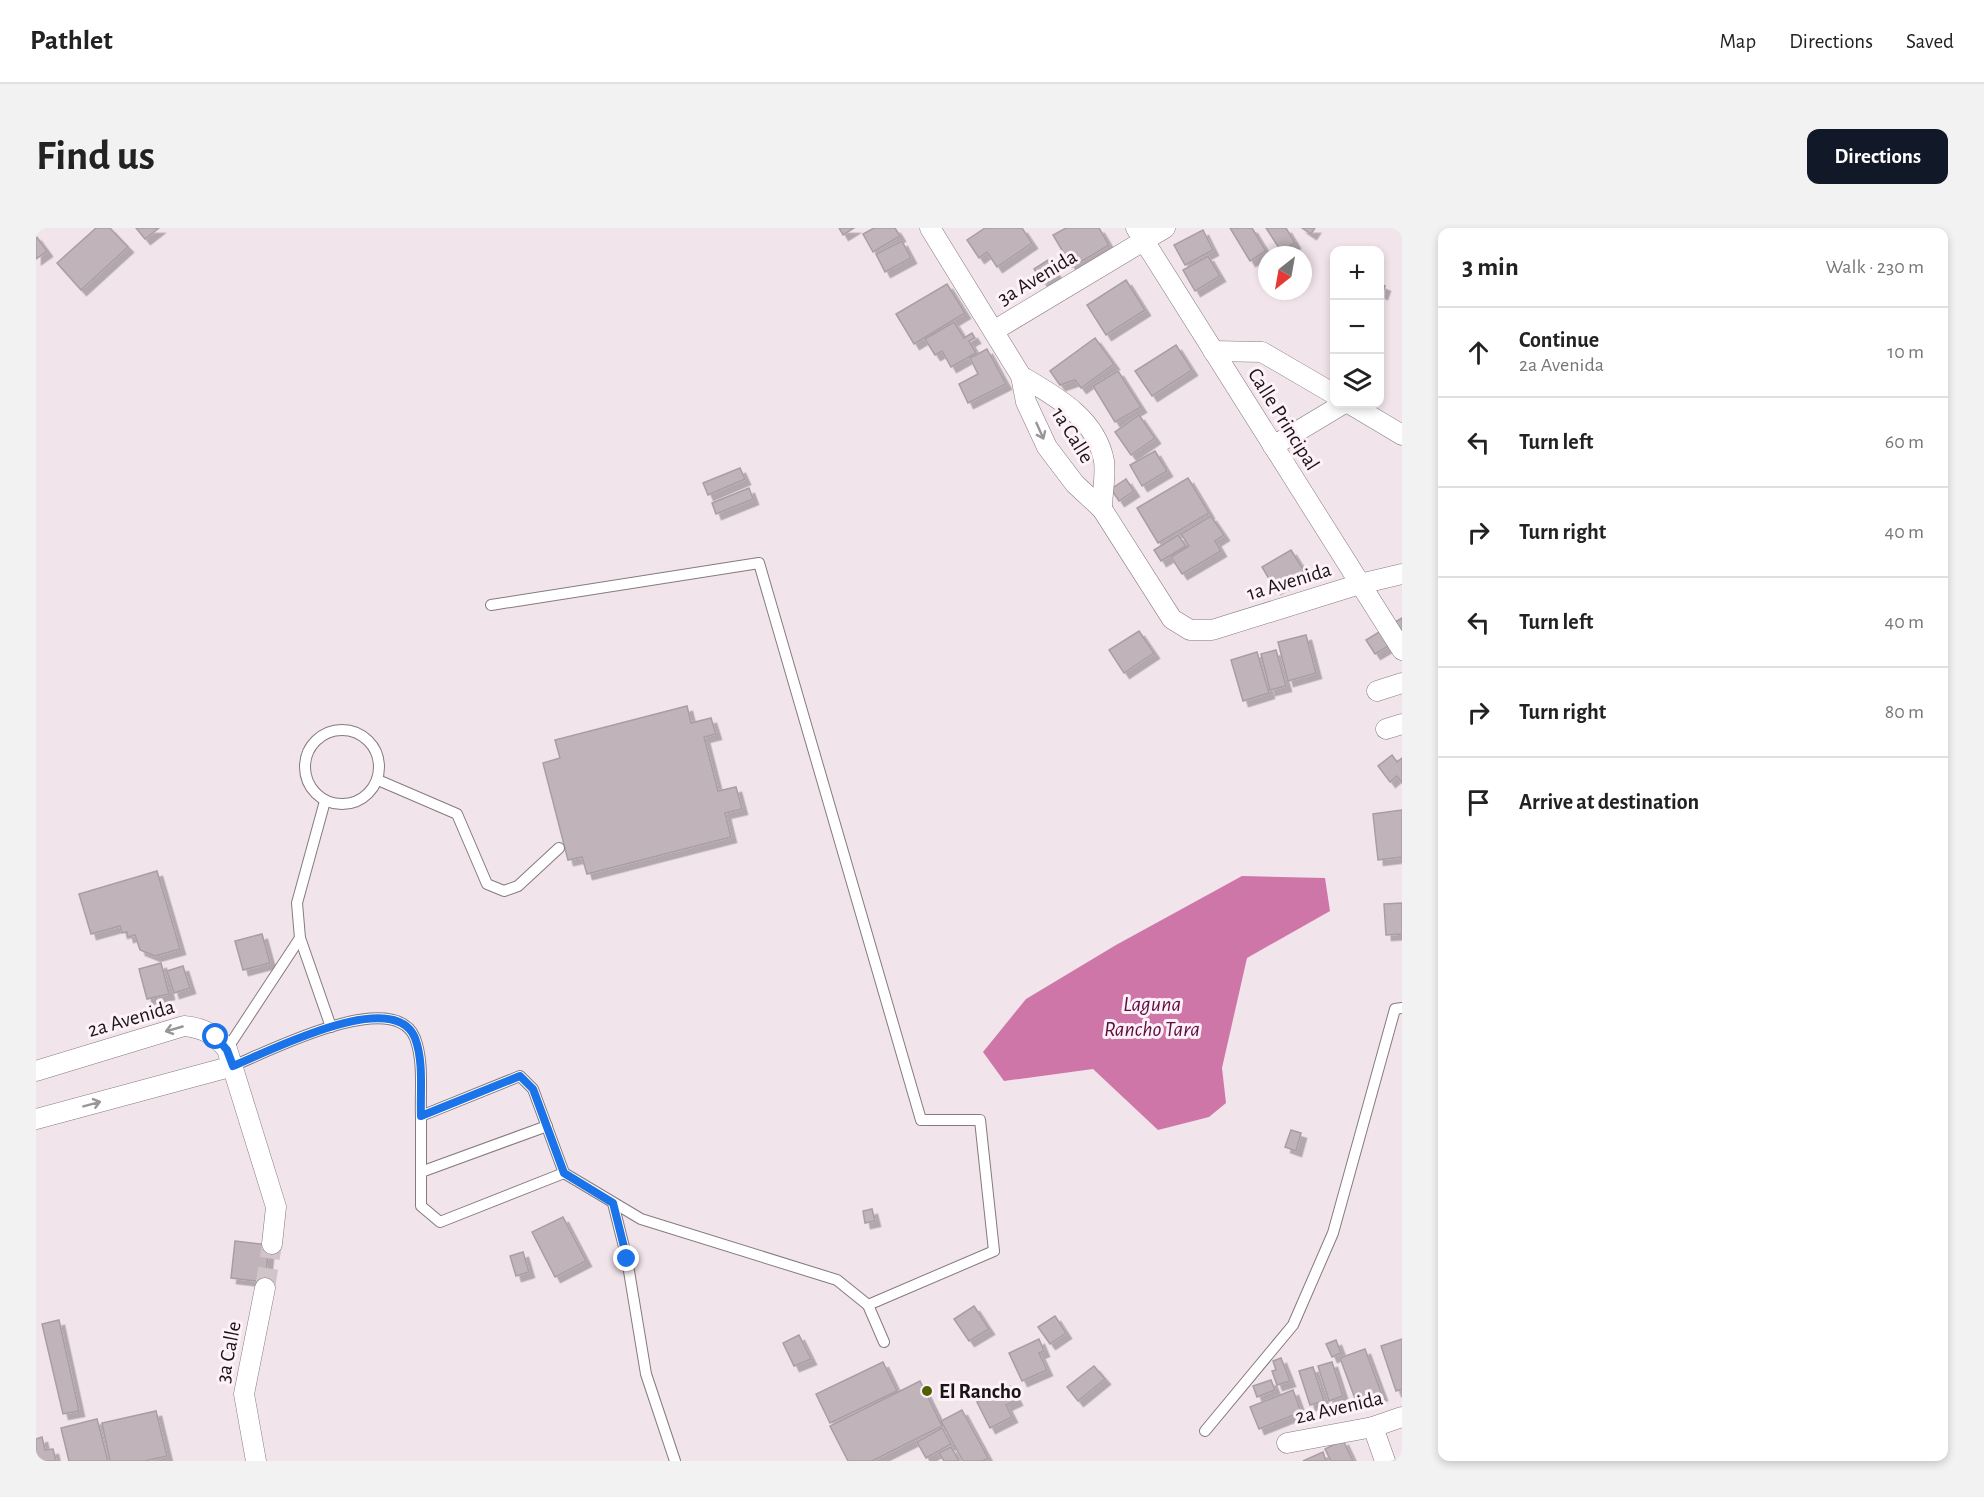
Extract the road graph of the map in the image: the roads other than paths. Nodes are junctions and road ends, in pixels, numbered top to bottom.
1 (930, 228) edge
2 (1165, 228) edge
3 (1139, 234) edge
4 (995, 330) junction
5 (1213, 351) junction
6 (1021, 376) junction
7 (1330, 391) edge
8 (1336, 408) edge
9 (1357, 408) edge
10 (1402, 435) edge
11 (1273, 446) junction
12 (1102, 509) junction
13 (1402, 574) edge
14 (1360, 584) junction
15 (491, 606) dead end
16 (1190, 630) joint
17 (1397, 642) edge
18 (1402, 683) edge
19 (1377, 691) dead end
20 (378, 780) junction
21 (325, 801) junction
22 (559, 848) dead end
23 (300, 938) junction
24 (1402, 1008) edge
25 (331, 1027) junction
26 (230, 1058) junction
27 (36, 1071) edge
28 (421, 1116) junction
29 (36, 1119) edge
30 (548, 1126) junction
31 (421, 1172) junction
32 (564, 1173) junction
33 (613, 1203) junction
34 (272, 1244) tunnel mouth
35 (265, 1288) tunnel mouth
36 (868, 1305) junction
37 (884, 1342) dead end
38 (1402, 1417) edge
39 (1373, 1427) junction
40 (1205, 1431) dead end
41 (1287, 1443) dead end
42 (256, 1461) edge
43 (675, 1461) edge
44 (1385, 1461) edge

1 - 4 street, 1a Calle
2 - 3 street, 3a Avenida
3 - 4 street, 3a Avenida
3 - 5 street, Calle Principal
4 - 6 street, 1a Calle
5 - 7 street
5 - 11 street, Calle Principal
6 -> 12 street, 1a Calle
6 - 12 street, 1a Calle
8 - 11 street
9 - 10 street
11 - 14 street, Calle Principal
12 - 16 street, 1a Calle
13 - 14 street, 1a Avenida
14 - 16 street, 1a Avenida
14 - 17 street, Calle Principal
15 - 36 lane
18 - 19 street
20 - 21 lane
20 - 21 lane
20 - 22 lane
21 - 23 lane
23 - 25 lane
23 - 26 lane
24 - 40 lane
25 - 26 lane
25 - 28 lane
26 -> 27 street, 2a Avenida
29 -> 26 street
26 - 34 street
28 - 30 lane
28 - 31 lane
30 - 31 lane
30 - 32 lane
31 - 32 lane
32 - 33 lane
33 - 36 lane
33 - 43 lane
35 - 42 street, 3a Calle
36 - 37 lane
38 - 39 street, 2a Avenida
39 - 41 street, 2a Avenida
39 - 44 street

